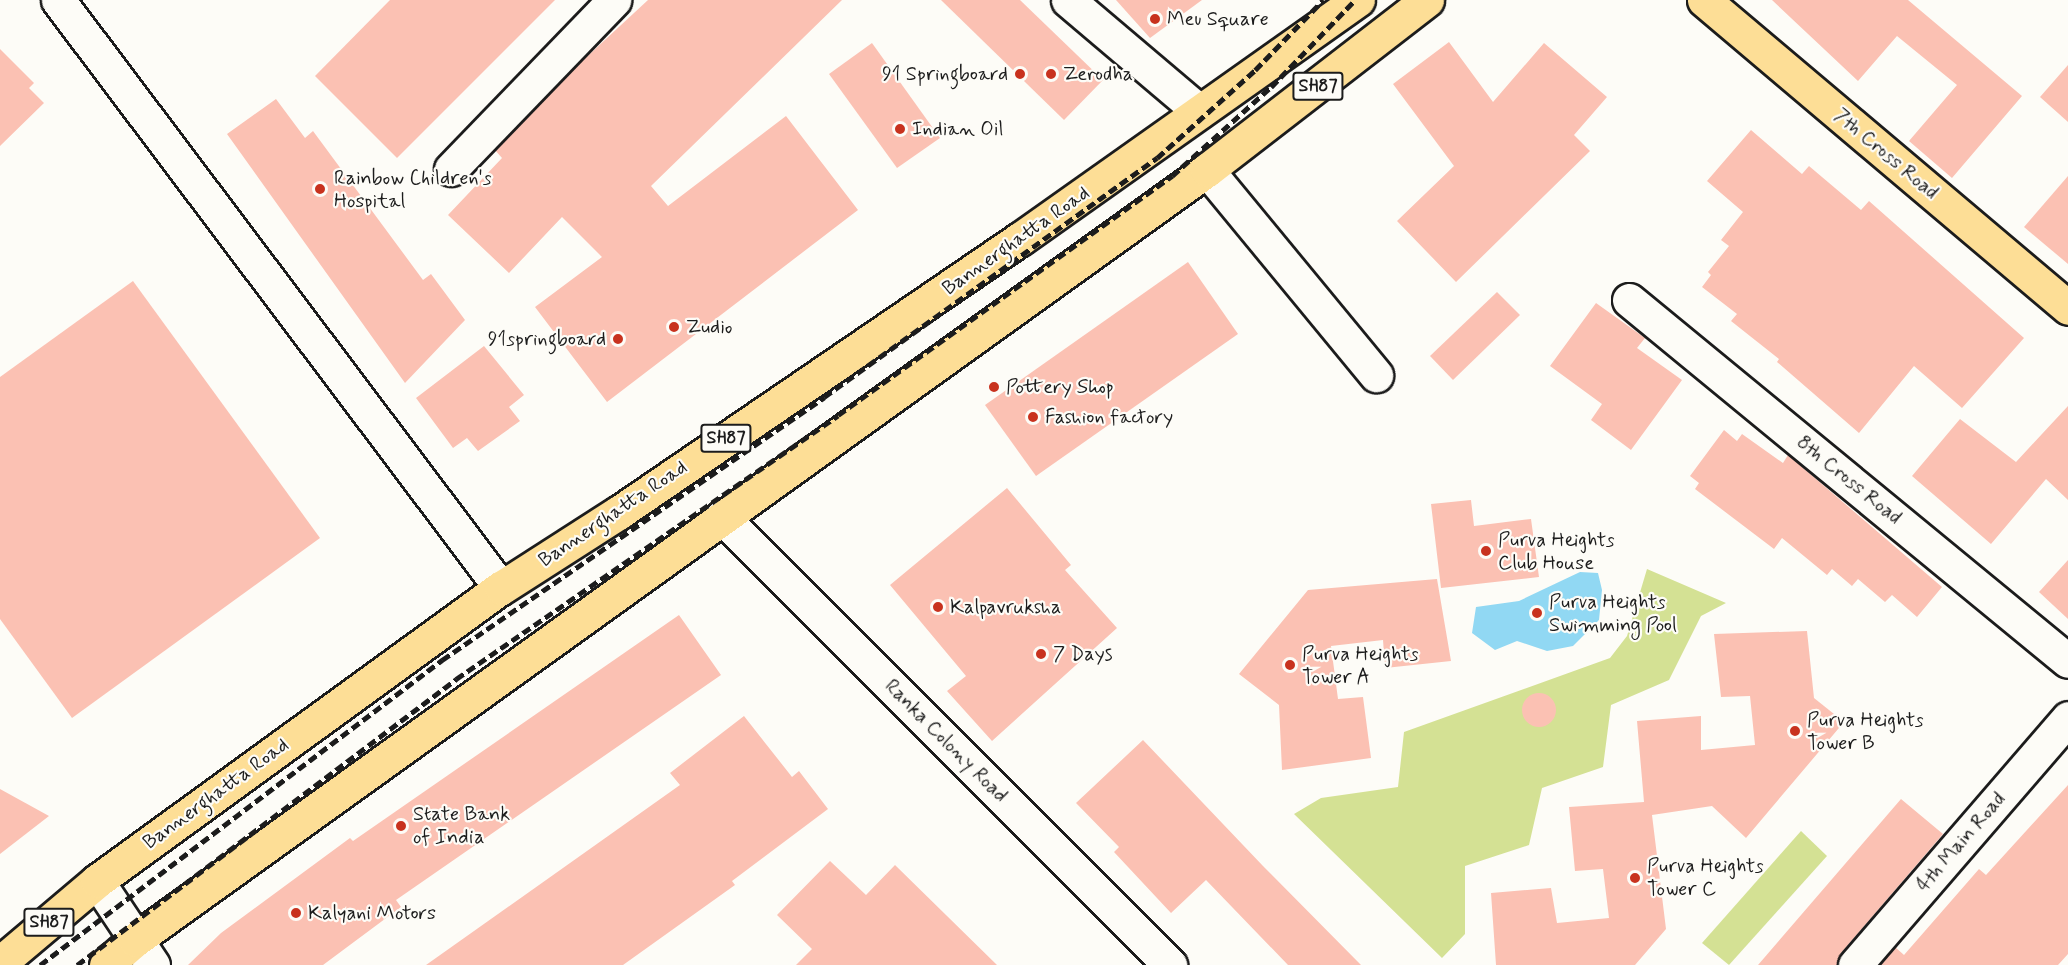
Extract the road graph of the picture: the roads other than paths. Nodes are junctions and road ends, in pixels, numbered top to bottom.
1 (58, 0) edge
2 (614, 0) edge
3 (1068, 0) edge
4 (1358, 0) edge
5 (1427, 0) edge
6 (1704, 0) edge
7 (1199, 111) junction
8 (451, 168) dead end
9 (1207, 170) junction
10 (1629, 300) dead end
11 (2068, 309) edge
12 (1376, 375) dead end
13 (722, 517) junction
14 (501, 588) junction
15 (2068, 661) edge
16 (2068, 718) edge
17 (97, 881) junction
18 (144, 952) edge
19 (0, 963) edge
20 (106, 965) edge
21 (1170, 965) edge
22 (1855, 965) edge

1 - 14 street
2 - 8 street
3 - 7 street
4 - 7 main road, Bannerghatta Road / SH87
5 - 9 main road, SH87
6 - 11 main road, 7th Cross Road
7 - 14 main road, Bannerghatta Road / SH87
9 - 12 street
9 - 13 main road, SH87
10 - 15 street, 8th Cross Road
13 - 18 main road, SH87
13 - 21 street, Ranka Colony Road
14 - 17 main road, Bannerghatta Road / SH87
16 - 22 street, 4th Main Road
17 - 18 street
17 - 19 main road, Bannerghatta Road / SH87
18 - 20 main road, SH87

